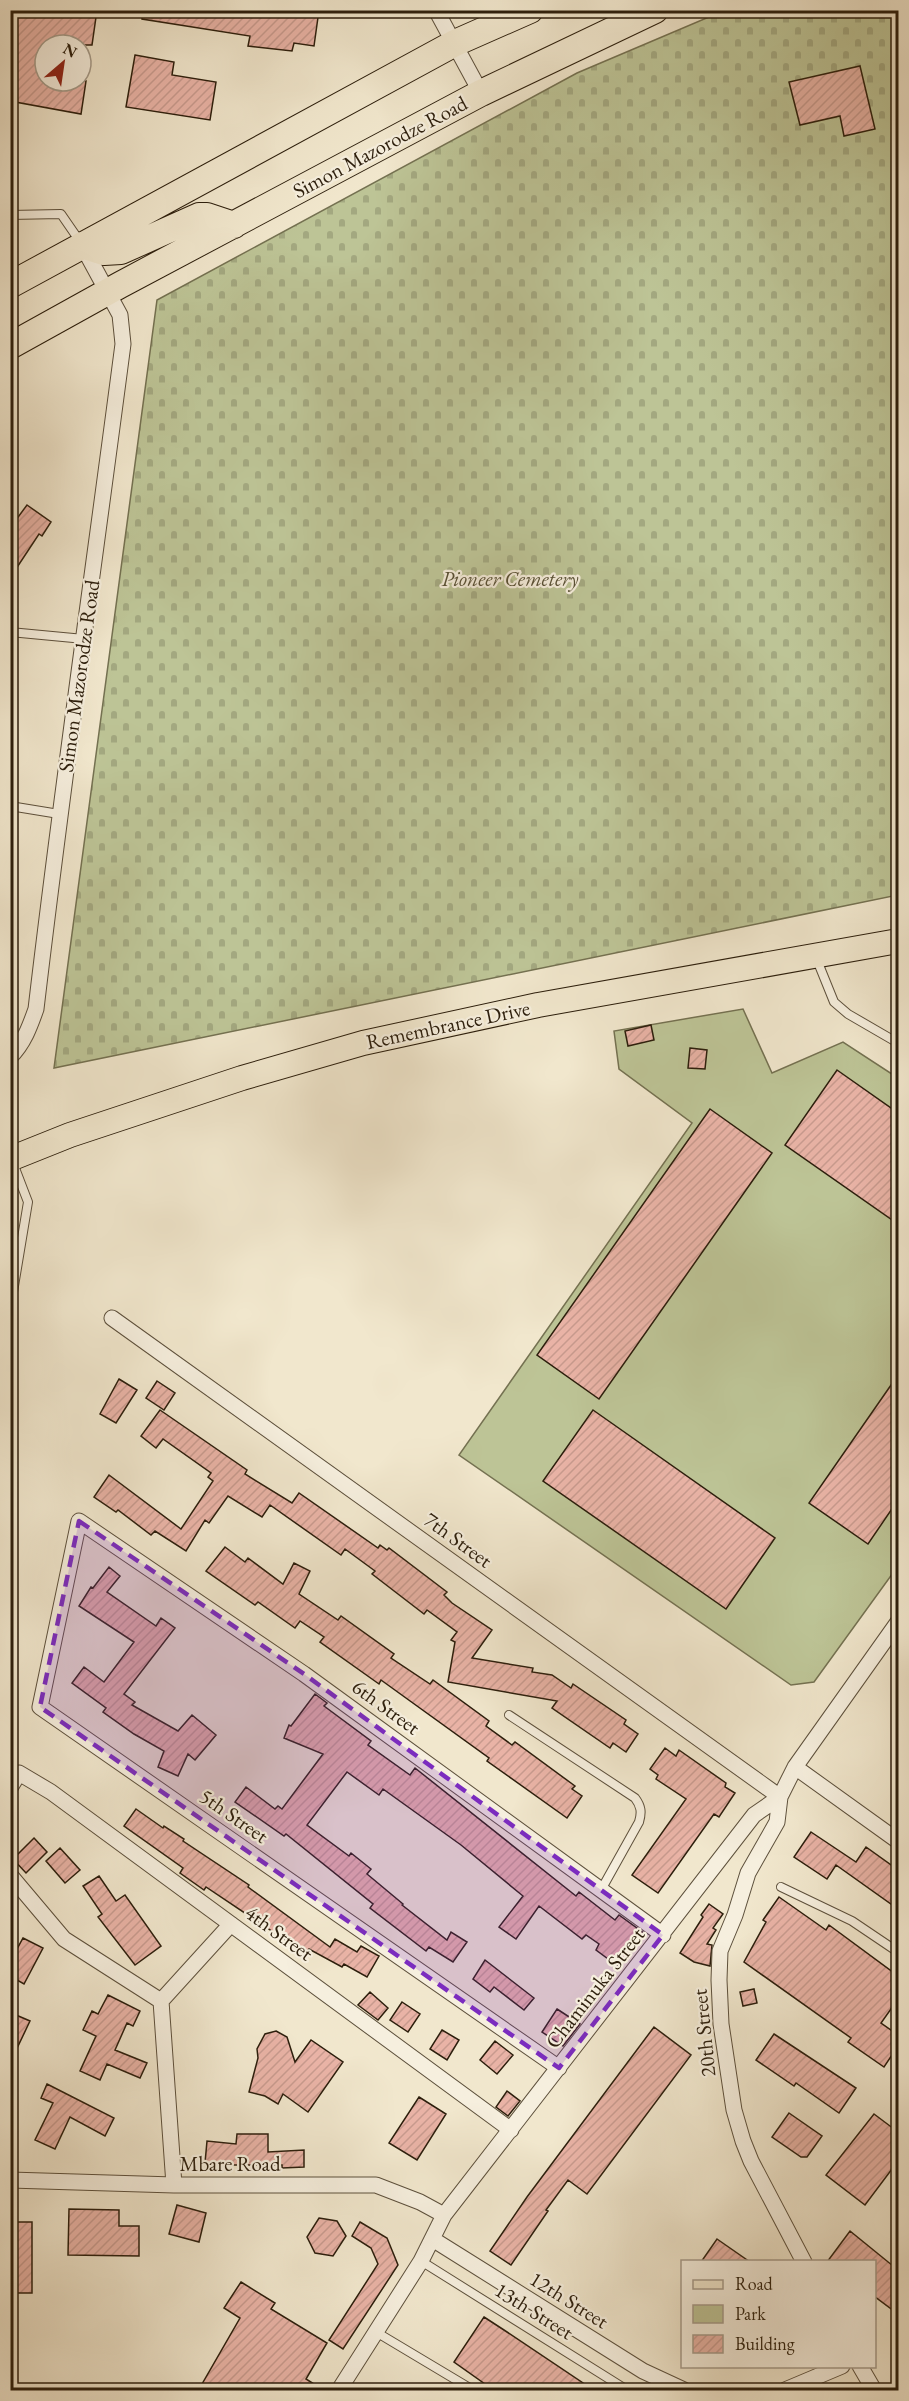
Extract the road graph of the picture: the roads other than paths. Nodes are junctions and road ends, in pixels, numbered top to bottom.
1 (436, 10) edge
2 (530, 10) edge
3 (655, 10) edge
4 (456, 44) junction
5 (481, 93) junction
6 (10, 216) edge
7 (234, 225) junction
8 (82, 245) junction
9 (10, 285) edge
10 (109, 292) junction
11 (10, 346) edge
12 (10, 632) edge
13 (85, 639) junction
14 (10, 806) edge
15 (59, 814) junction
16 (898, 941) edge
17 (815, 956) junction
18 (898, 1043) edge
19 (10, 1057) edge
20 (11, 1159) edge
21 (10, 1310) edge
22 (112, 1318) dead end
23 (79, 1521) joint
24 (898, 1622) edge
25 (509, 1715) dead end
26 (795, 1767) junction
27 (10, 1788) edge
28 (780, 1797) junction
29 (898, 1841) edge
30 (10, 1875) edge
31 (781, 1887) dead end
32 (601, 1890) junction
33 (231, 1924) junction
34 (663, 1935) junction
35 (898, 1952) edge
36 (161, 2001) junction
37 (559, 2068) junction
38 (511, 2130) junction
39 (10, 2180) edge
40 (174, 2185) junction
41 (444, 2215) junction
42 (434, 2240) junction
43 (803, 2260) edge
44 (421, 2261) junction
45 (376, 2332) junction
46 (840, 2368) edge
47 (862, 2368) edge
48 (339, 2391) edge
49 (473, 2391) edge
50 (627, 2391) edge
51 (684, 2391) edge
52 (785, 2391) edge
53 (874, 2391) edge

1 - 4 street
2 - 4 highway
3 - 5 highway, Simon Mazorodze Road
4 - 5 street
4 - 8 highway
5 - 7 highway, Simon Mazorodze Road
6 - 8 lane
7 - 8 highway
7 - 10 highway, Simon Mazorodze Road
8 - 9 highway
8 - 10 street, Simon Mazorodze Road
10 - 11 highway, Simon Mazorodze Road
10 - 13 street, Simon Mazorodze Road
12 - 13 lane
13 - 15 street, Simon Mazorodze Road
14 - 15 lane
15 - 19 street, Simon Mazorodze Road
16 - 17 main road, Remembrance Drive
17 - 18 lane
17 - 20 main road, Remembrance Drive
20 - 21 lane
22 - 28 street, 7th Street
23 - 32 street, 6th Street
23 - 37 street, 5th Street
24 - 26 street, Chaminuka Street
25 - 32 lane
26 - 28 street, Chaminuka Street
26 - 29 street
27 - 33 street, 4th Street
28 - 34 street, Chaminuka Street
28 - 43 street, 20th Street
30 - 36 street
31 - 35 lane
32 - 34 street, 6th Street
33 - 36 street
33 - 38 street, 4th Street
34 - 37 street, Chaminuka Street
36 - 40 street
37 - 38 street, Chaminuka Street
38 - 41 street, Chaminuka Street
39 - 40 street, Mbare Road
40 - 41 street, Mbare Road
41 - 42 street, Chaminuka Street
42 - 44 street, Chaminuka Street
42 - 51 street, 12th Street
44 - 45 street, Chaminuka Street
44 - 50 lane, 13th Street
45 - 48 street, Chaminuka Street
45 - 49 lane
46 - 52 street
47 - 53 street

